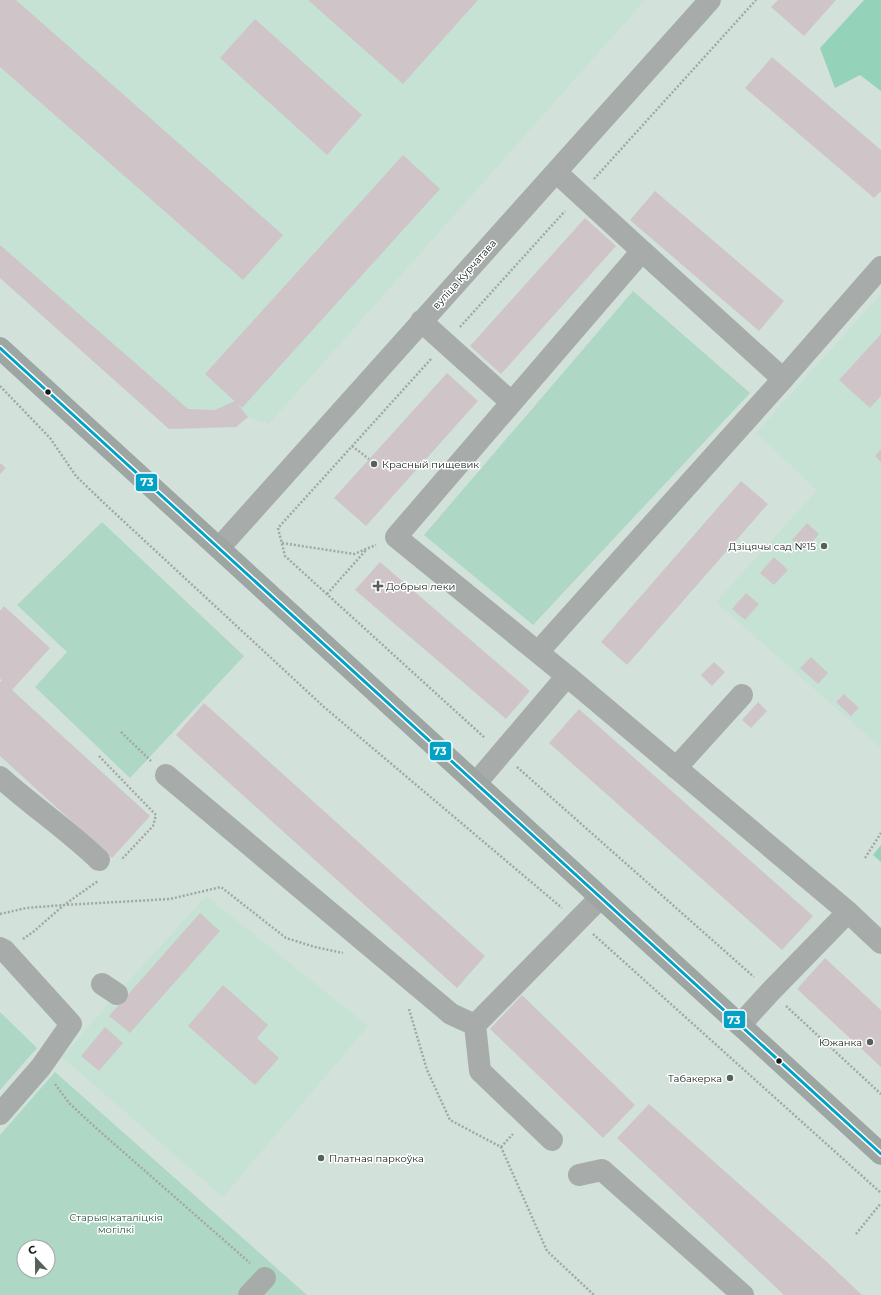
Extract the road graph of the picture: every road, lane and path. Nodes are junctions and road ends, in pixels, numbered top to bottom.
1 (710, 0) edge
2 (756, 0) edge
3 (556, 172) junction
4 (581, 194) junction
5 (642, 251) junction
6 (881, 267) edge
7 (421, 321) junction
8 (446, 343) junction
9 (0, 348) edge
10 (783, 379) junction
11 (0, 386) edge
12 (512, 402) junction
13 (352, 446) junction
14 (370, 459) dead end
15 (396, 537) junction
16 (282, 543) junction
17 (219, 548) junction
18 (368, 549) junction
19 (327, 594) junction
20 (538, 652) junction
21 (567, 676) junction
22 (742, 695) dead end
23 (121, 732) dead end
24 (502, 754) junction
25 (99, 756) dead end
26 (676, 768) junction
27 (166, 775) joint
28 (0, 777) edge
29 (476, 783) junction
30 (881, 833) edge
31 (865, 858) dead end
32 (106, 867) junction
33 (600, 898) junction
34 (64, 904) junction
35 (848, 912) junction
36 (0, 914) edge
37 (577, 921) junction
38 (881, 943) edge
39 (2, 949) edge
40 (345, 954) dead end
41 (770, 991) junction
42 (408, 1006) dead end
43 (475, 1025) junction
44 (740, 1025) junction
45 (41, 1067) junction
46 (881, 1094) edge
47 (0, 1114) edge
48 (552, 1140) dead end
49 (881, 1154) edge
50 (579, 1175) dead end
51 (881, 1193) edge
52 (881, 1203) edge
53 (856, 1234) dead end
54 (265, 1278) joint
55 (249, 1295) edge
56 (594, 1295) edge
57 (743, 1295) edge

1 - 3 street, вуліца Курчатава
2 - 4 path
3 - 4 street
3 - 7 street, вуліца Курчатава
4 - 5 street
4 - 8 path
5 - 10 street
5 - 12 street
6 - 10 street
7 - 8 street
7 - 17 street, вуліца Курчатава
8 - 12 street
8 - 13 path
9 - 17 main road
10 - 20 street
11 - 37 path
12 - 15 street
13 - 14 path
13 - 16 path
15 - 18 path
15 - 20 street
16 - 18 path
16 - 19 path
17 - 29 main road
18 - 19 path
19 - 24 path
20 - 21 street
21 - 24 street
21 - 26 street
22 - 26 street
23 - 27 path
24 - 29 street
24 - 41 path
25 - 32 path
26 - 35 street
27 - 43 street
28 - 32 street
29 - 33 main road
30 - 31 path
32 - 34 path
33 - 37 street
33 - 44 main road
34 - 36 path
34 - 39 path
34 - 40 path
35 - 38 street
35 - 41 street
37 - 43 street
37 - 51 path
39 - 45 street
41 - 44 street
41 - 46 path
42 - 56 path
43 - 48 street
44 - 49 main road
45 - 47 street
45 - 54 path
50 - 57 street
52 - 53 path
54 - 55 street

